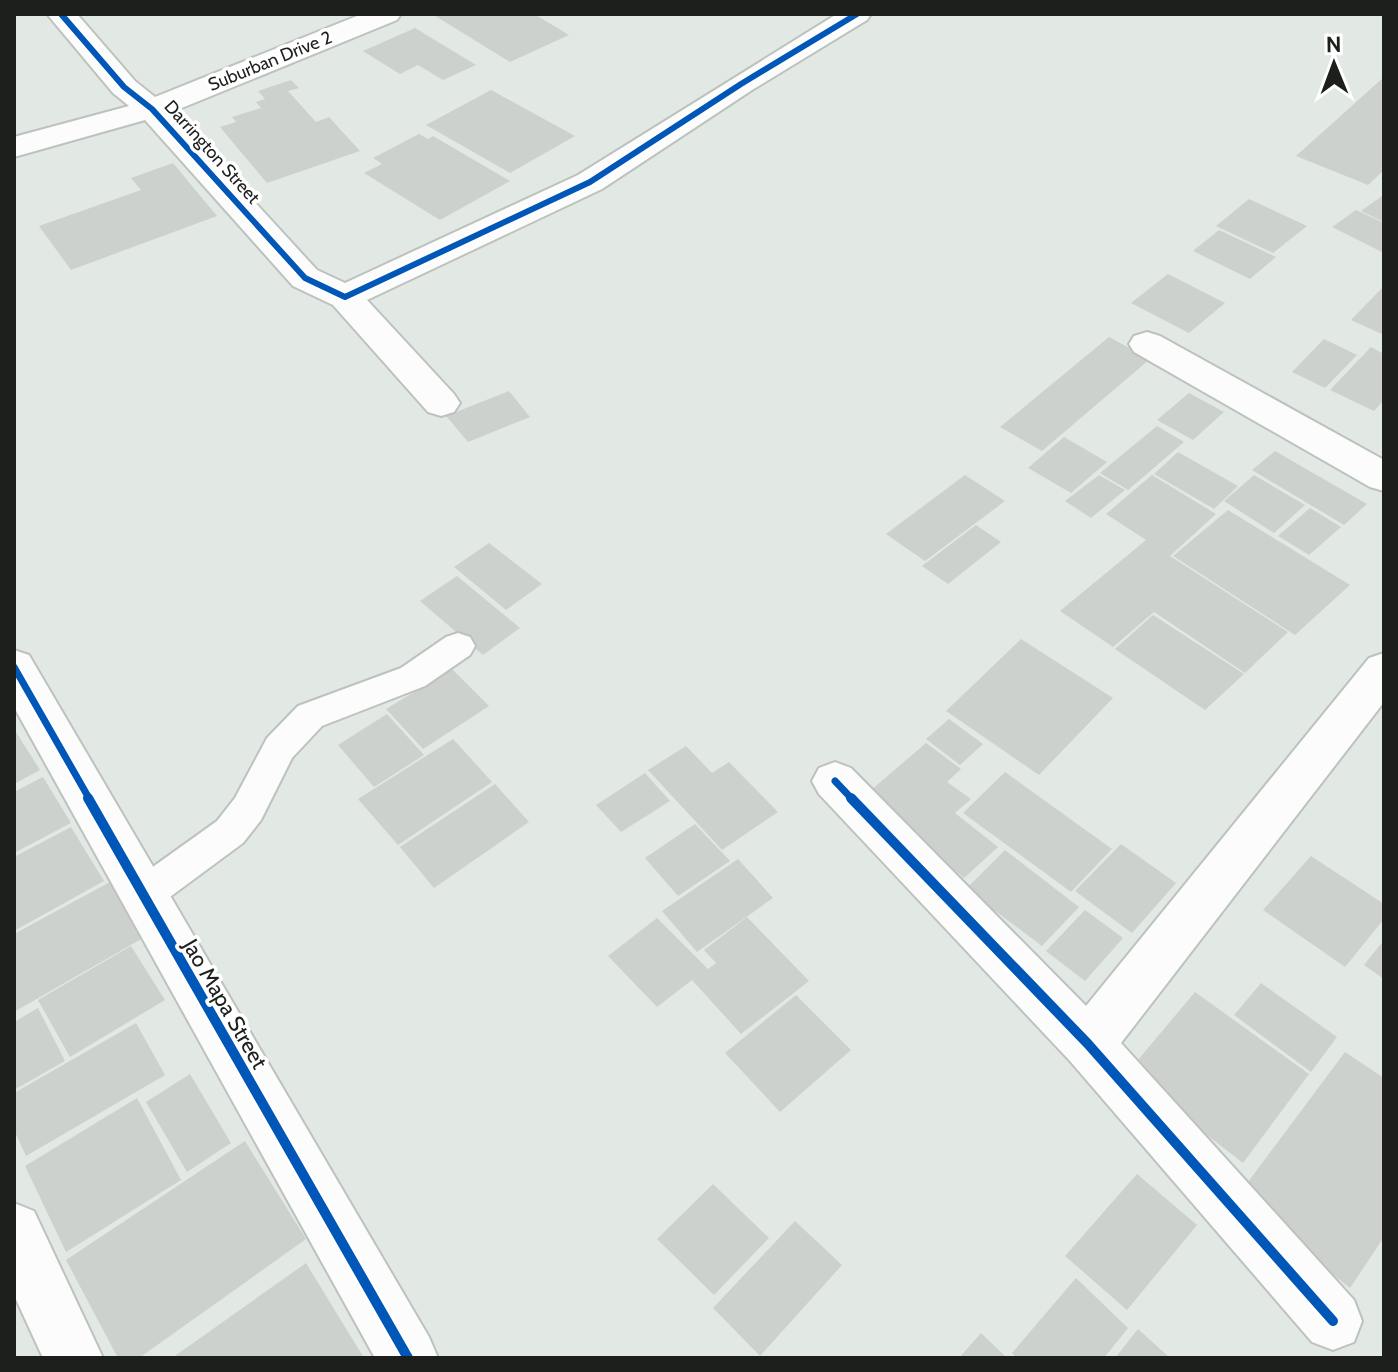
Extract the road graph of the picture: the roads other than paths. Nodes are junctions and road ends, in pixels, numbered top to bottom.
1 (61, 14) edge
2 (328, 14) edge
3 (387, 14) edge
4 (857, 14) edge
5 (182, 66) dead end
6 (139, 81) junction
7 (152, 109) junction
8 (14, 121) edge
9 (14, 147) edge
10 (345, 297) junction
11 (1147, 344) dead end
12 (441, 403) dead end
13 (1384, 477) edge
14 (458, 646) dead end
15 (14, 667) edge
16 (1384, 670) edge
17 (835, 781) dead end
18 (142, 896) junction
19 (1088, 1044) junction
20 (14, 1231) edge
21 (1333, 1321) dead end
22 (73, 1358) edge
23 (408, 1358) edge

1 - 6 street, Darrington Street
2 - 5 street, Suburban Drive 2
3 - 7 street, Suburban Drive 2
4 - 10 street
6 - 7 street, Darrington Street
6 - 8 street
7 - 9 street, Suburban Drive 2
7 - 10 street, Darrington Street
10 - 12 street
11 - 13 street
14 - 18 lane
15 - 18 street, Jao Mapa Street
16 - 19 street
17 - 19 street
18 - 23 street, Jao Mapa Street
19 - 21 street
20 - 22 street

